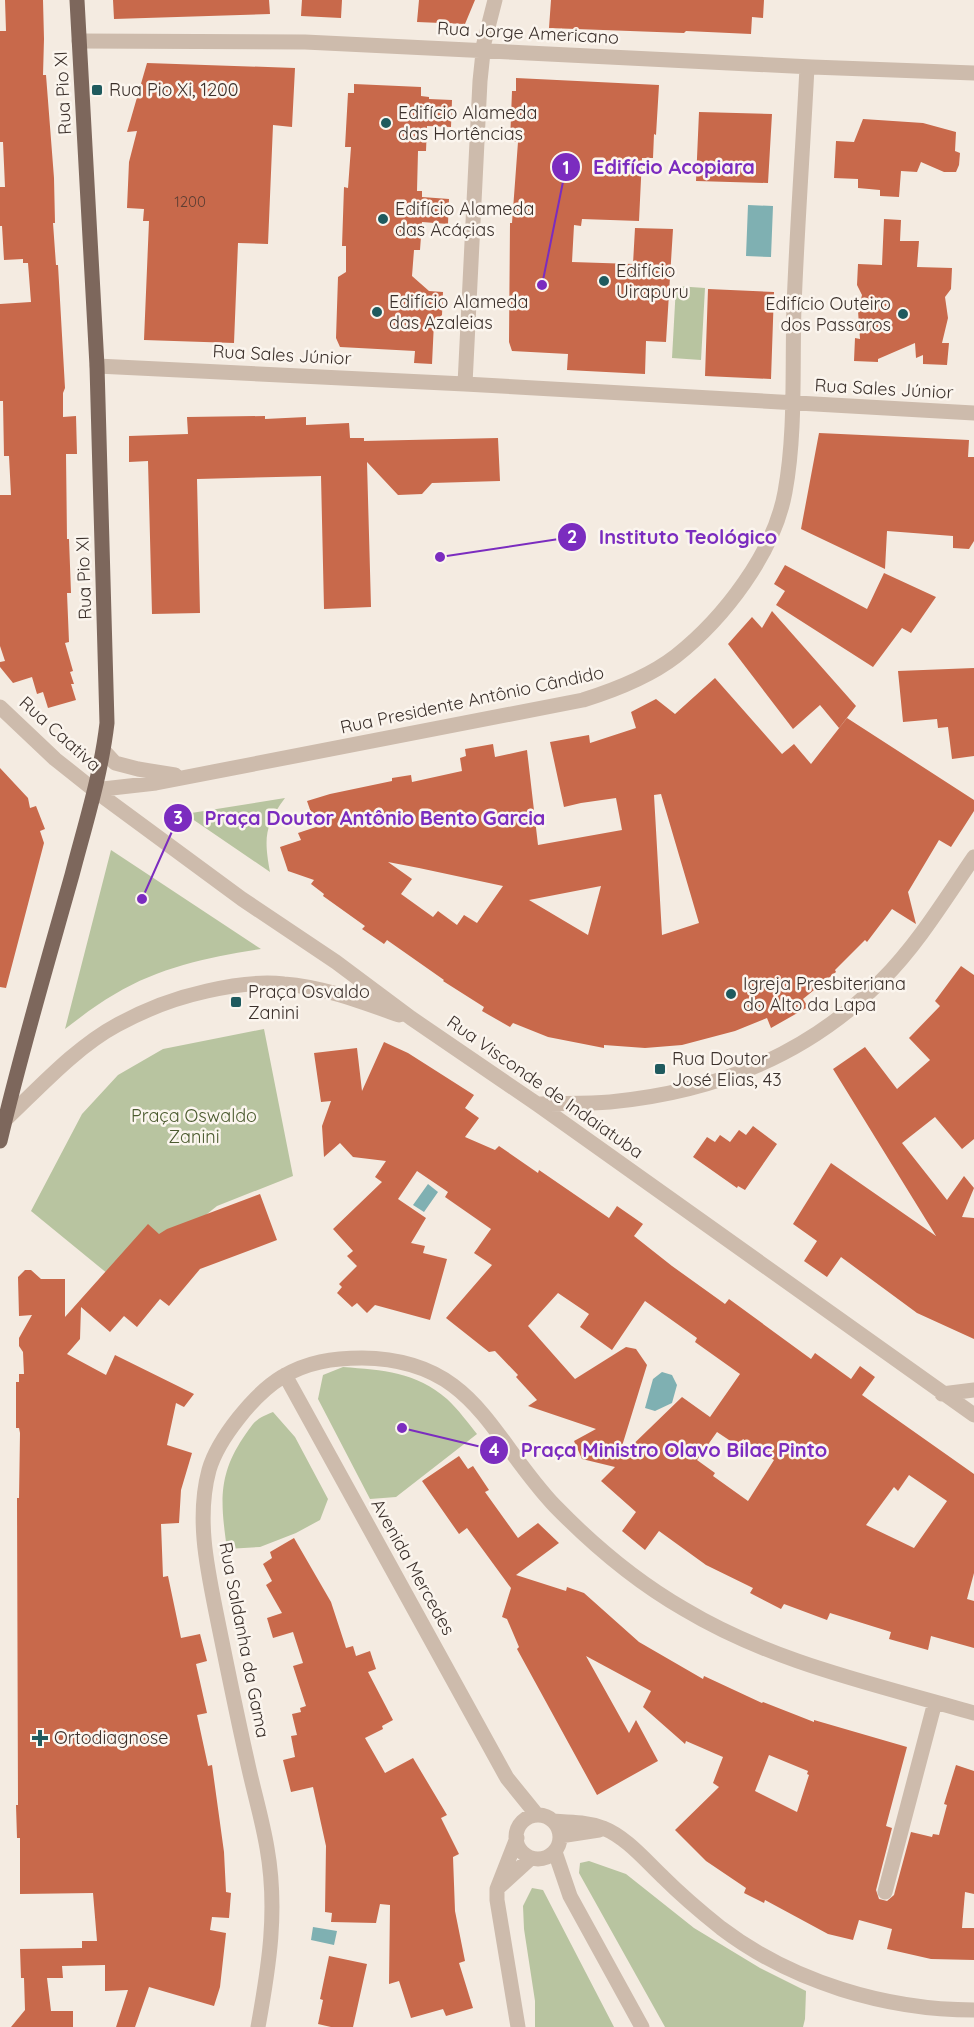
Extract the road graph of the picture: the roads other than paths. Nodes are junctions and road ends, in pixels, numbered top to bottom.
1 (77, 0) edge
2 (495, 0) edge
3 (79, 41) junction
4 (483, 50) junction
5 (807, 67) junction
6 (974, 73) edge
7 (97, 366) junction
8 (465, 384) junction
9 (792, 403) junction
10 (974, 413) edge
11 (0, 707) edge
12 (104, 751) junction
13 (184, 777) junction
14 (93, 790) junction
15 (974, 857) edge
16 (411, 1018) junction
17 (537, 1104) junction
18 (5, 1120) junction
19 (0, 1142) edge
20 (285, 1375) junction
21 (974, 1390) edge
22 (942, 1394) junction
23 (974, 1415) edge
24 (935, 1702) junction
25 (974, 1713) edge
26 (507, 1778) junction
27 (537, 1815) junction
28 (553, 1821) junction
29 (522, 1822) junction
30 (604, 1829) junction
31 (560, 1836) junction
32 (517, 1838) junction
33 (555, 1852) junction
34 (535, 1858) junction
35 (497, 1889) junction
36 (885, 1893) dead end
37 (570, 1896) junction
38 (974, 2010) edge
39 (258, 2027) edge
40 (518, 2027) edge
41 (642, 2027) edge

1 - 3 main road, Rua Pio XI
2 - 4 street
3 - 4 street, Rua Jorge Americano
3 - 7 main road, Rua Pio XI
4 - 5 street, Rua Jorge Americano
4 - 8 street
5 - 6 street, Rua Jorge Americano
5 - 9 street, Rua Presidente Antônio Cândido
7 - 8 street, Rua Sales Júnior
7 - 12 main road, Rua Pio XI
8 - 9 street, Rua Sales Júnior
9 - 10 street, Rua Sales Júnior
9 - 13 street, Rua Presidente Antônio Cândido
11 - 14 street, Rua Caativa
12 - 13 street, Rua Presidente Antônio Cândido
12 - 14 main road, Rua Pio XI
13 - 14 street, Rua Presidente Antônio Cândido
14 - 16 street, Rua Visconde de Indaiatuba
14 - 18 main road, Rua Pio XI
15 - 17 street
16 - 17 street, Rua Visconde de Indaiatuba
16 - 18 street
17 - 22 street, Rua Visconde de Indaiatuba
18 - 19 main road, Rua Pio XI
20 - 24 street, Rua Saldanha da Gama
20 - 26 street, Avenida Mercedes
20 - 39 street, Rua Saldanha da Gama
21 - 22 street
22 - 23 street, Rua Visconde de Indaiatuba
24 - 25 street, Rua Saldanha da Gama
24 - 36 street
26 - 27 street, Avenida Mercedes
26 - 29 street, Avenida Mercedes
27 - 28 street
27 - 29 street
28 - 30 street
28 - 31 street
29 - 32 street
30 - 31 street
30 - 38 street
31 - 33 street
32 - 34 street
32 - 35 street
33 - 34 street
33 - 37 street
34 - 35 street
34 - 37 street
35 - 40 street
37 - 41 street

